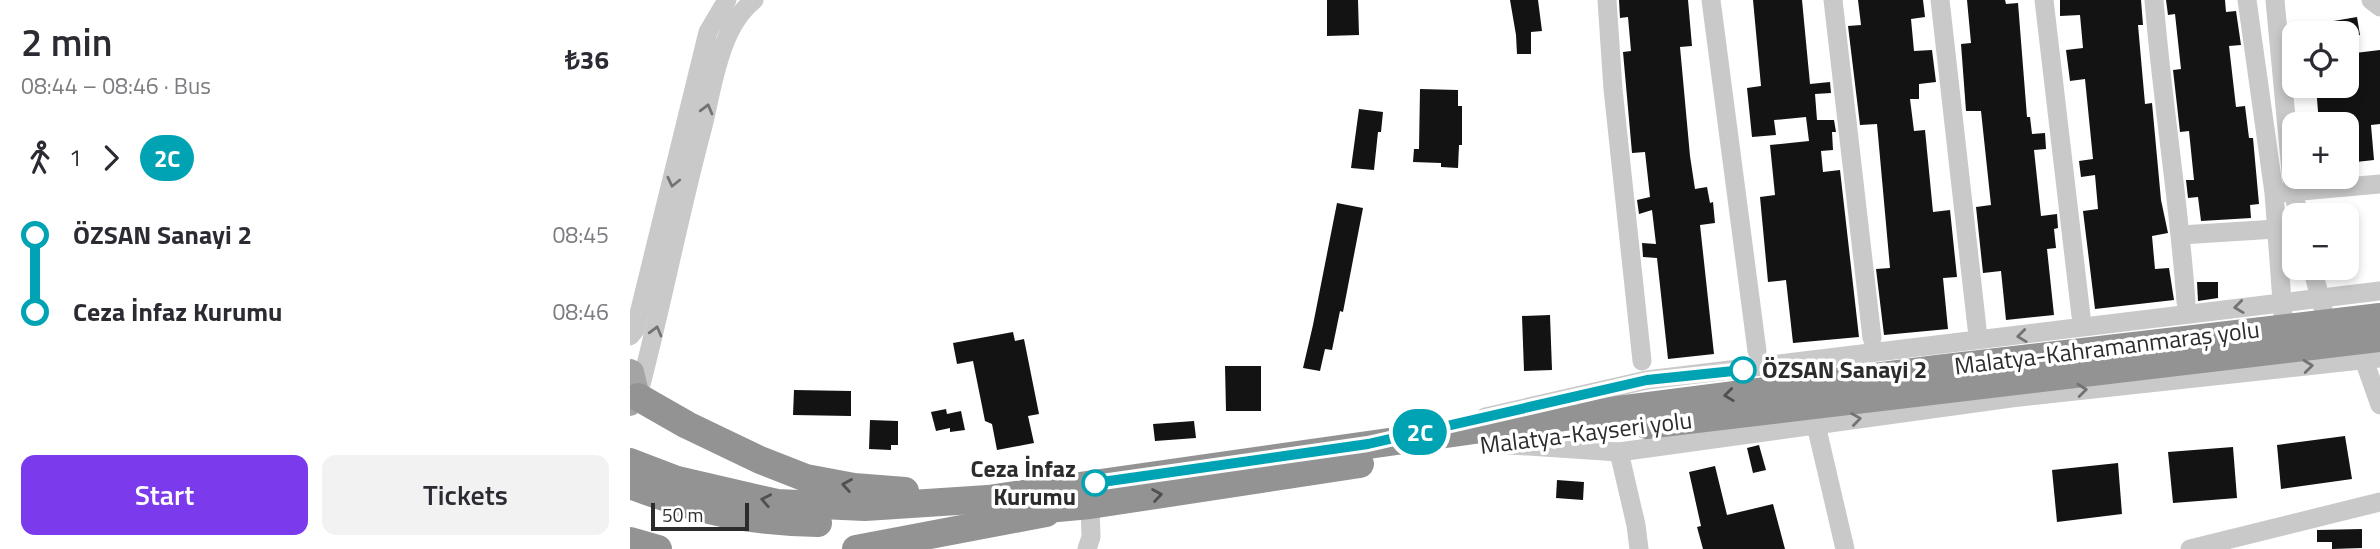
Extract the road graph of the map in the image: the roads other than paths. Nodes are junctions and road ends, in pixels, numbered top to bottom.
1 (727, 0) edge
2 (754, 0) edge
3 (1606, 0) edge
4 (1711, 0) edge
5 (1833, 0) edge
6 (1940, 0) edge
7 (2044, 0) edge
8 (2154, 0) edge
9 (2247, 0) edge
10 (2275, 0) edge
11 (2371, 0) edge
12 (2380, 7) edge
13 (2256, 62) junction
14 (2282, 81) junction
15 (2260, 98) junction
16 (2282, 98) edge
17 (2380, 184) edge
18 (2283, 192) junction
19 (2291, 203) edge
20 (2276, 229) junction
21 (2181, 236) junction
22 (2315, 280) edge
23 (2380, 291) edge
24 (2186, 302) dead end
25 (2323, 311) junction
26 (2283, 315) junction
27 (2081, 316) dead end
28 (2380, 317) edge
29 (1978, 328) dead end
30 (630, 336) edge
31 (1872, 338) dead end
32 (1757, 351) dead end
33 (2375, 352) edge
34 (1642, 361) dead end
35 (633, 391) edge
36 (2380, 405) edge
37 (1816, 425) junction
38 (1496, 444) junction
39 (1619, 452) junction
40 (630, 462) edge
41 (630, 485) edge
42 (988, 499) junction
43 (2380, 502) edge
44 (1090, 505) junction
45 (630, 541) edge
46 (658, 549) edge
47 (856, 549) edge
48 (1087, 549) edge
49 (1639, 549) edge
50 (1845, 549) edge
51 (2190, 549) edge

1 -> 30 street
35 -> 2 street
3 - 34 street
4 - 32 street
5 - 31 street
6 - 29 street
7 - 27 street
8 - 21 street
9 - 13 street
10 - 14 street
11 - 12 street
13 - 14 street
13 - 15 street
14 - 15 street
15 - 18 street
16 - 18 street
17 - 18 street
18 - 19 street
18 - 20 street
20 - 21 street
20 - 26 street
21 - 24 street
22 - 25 street
23 - 25 street
25 - 26 highway, Malatya-Kahramanmaraş yolu
25 - 28 highway, Malatya-Kahramanmaraş yolu
26 -> 42 highway, Malatya-Kahramanmaraş yolu
33 - 36 street
37 -> 33 street
33 - 38 highway, Malatya-Kayseri yolu
42 -> 35 highway
37 - 39 street
37 - 50 street
38 - 39 street
44 -> 38 highway, Malatya-Kayseri yolu
39 - 49 street
42 -> 40 highway, Malatya-Kahramanmaraş yolu
41 - 44 highway, Malatya-Kayseri yolu
43 - 51 street
44 - 47 highway
44 - 48 street
45 - 46 highway

